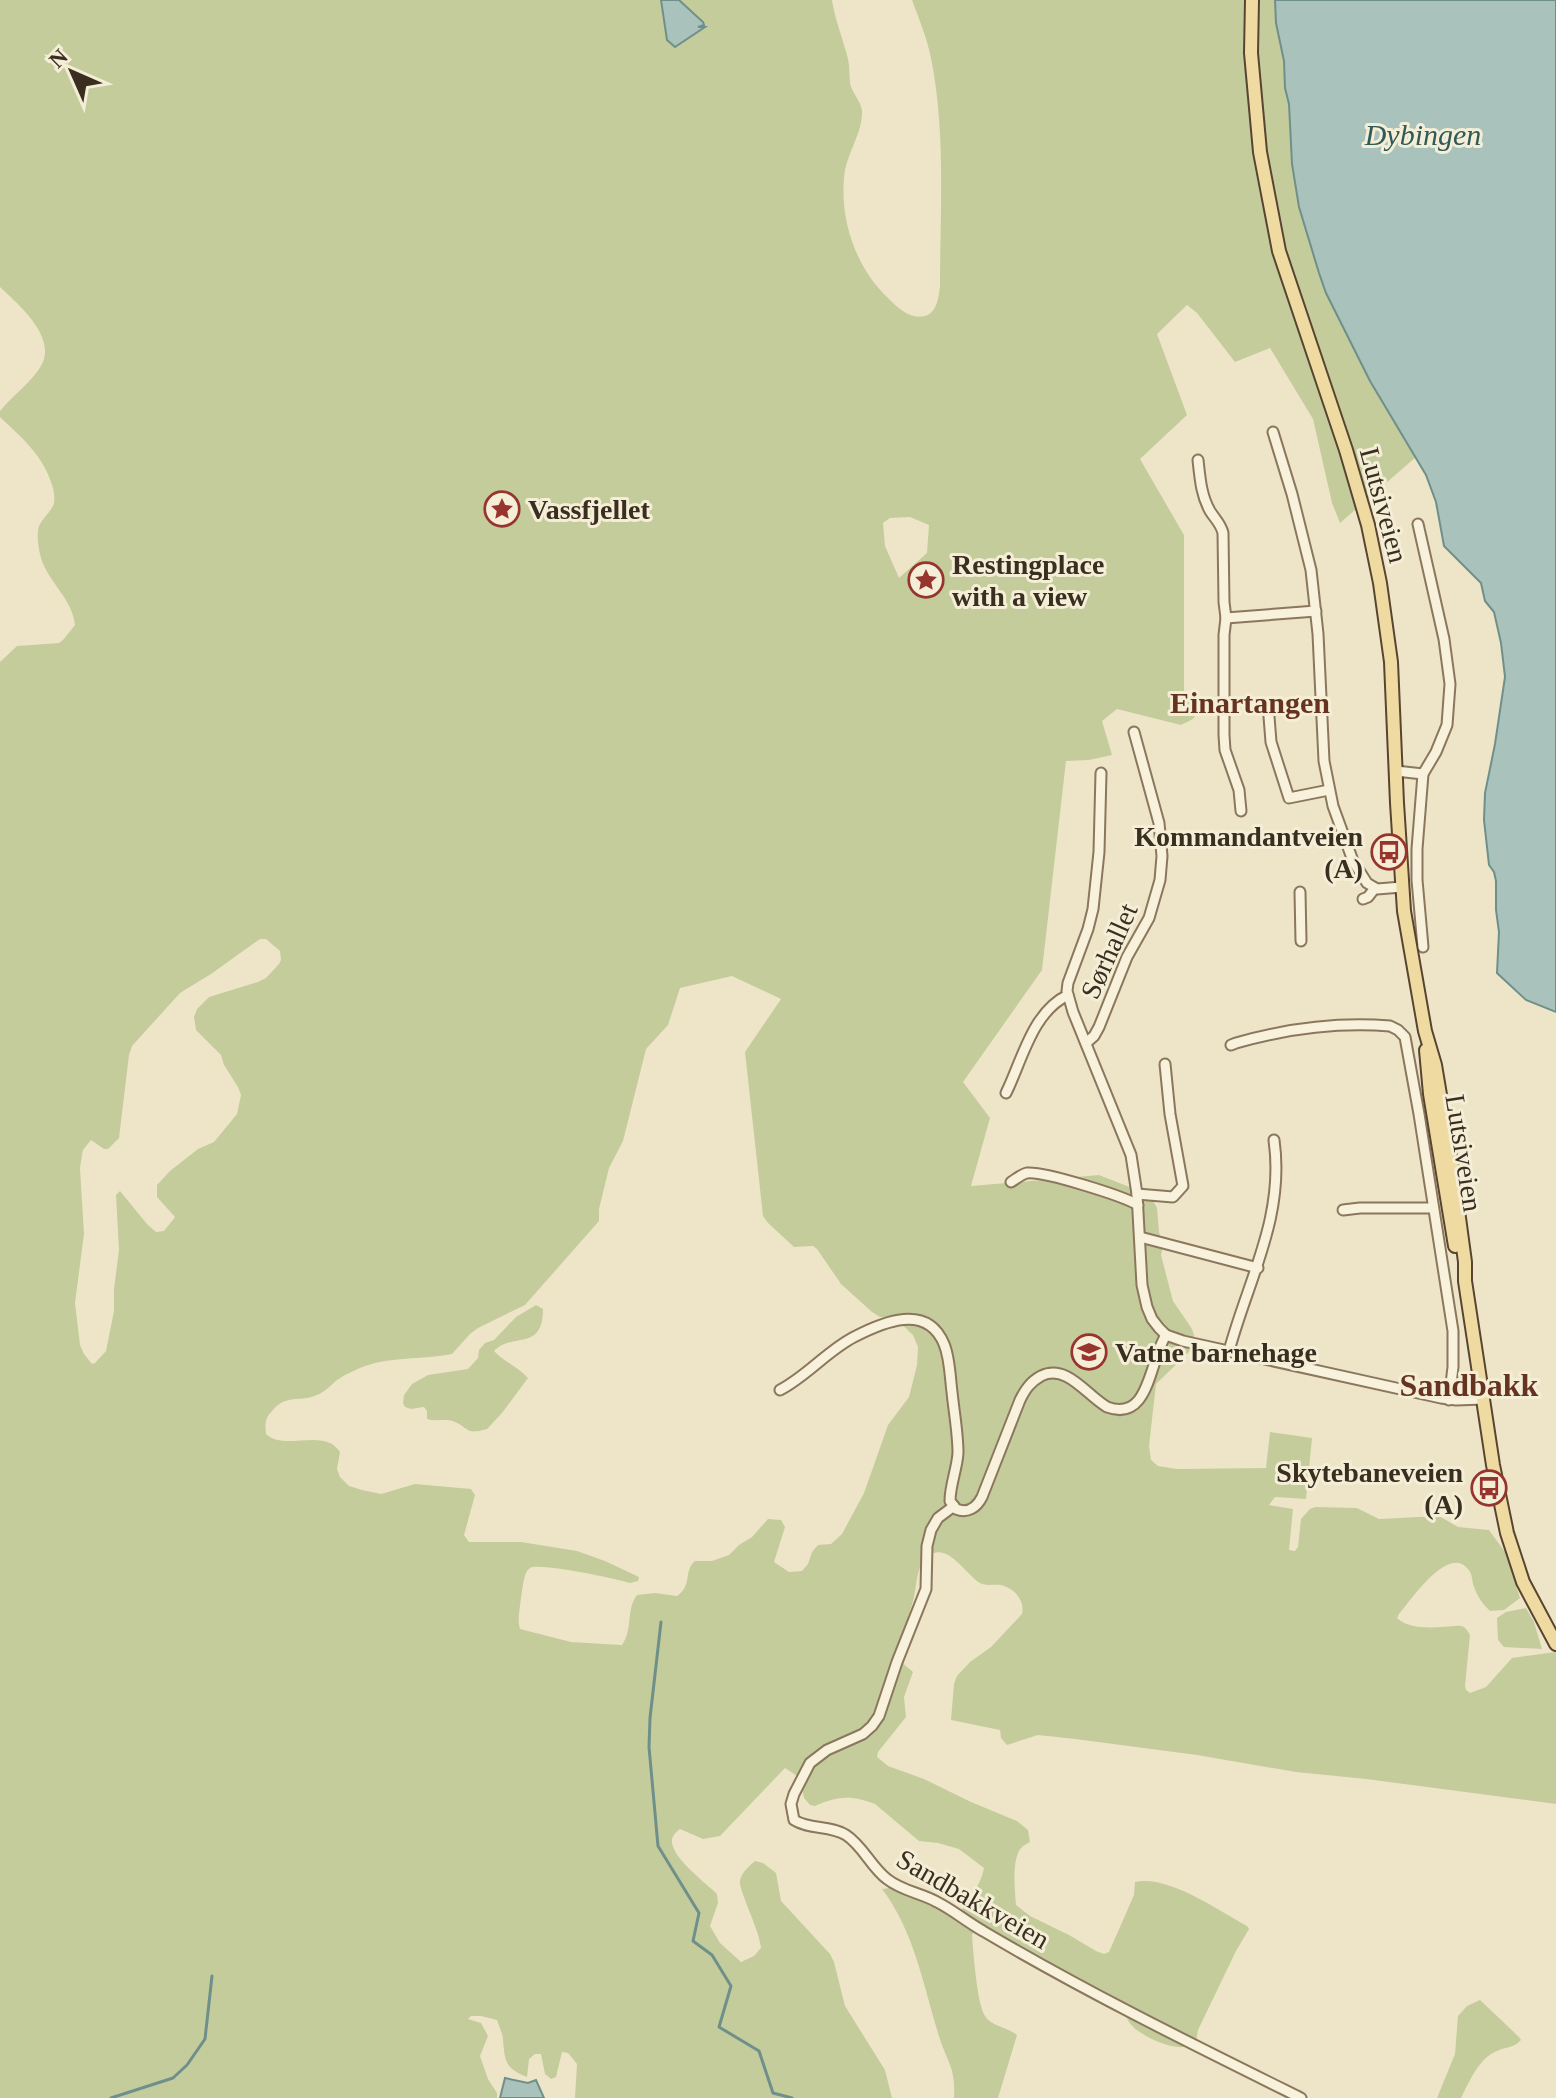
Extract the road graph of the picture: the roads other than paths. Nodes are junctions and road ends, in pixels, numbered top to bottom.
1 (1252, 0) edge
2 (1273, 432) dead end
3 (1198, 460) dead end
4 (1418, 524) dead end
5 (1316, 611) junction
6 (1226, 618) junction
7 (1268, 704) dead end
8 (1134, 732) dead end
9 (1396, 771) junction
10 (1101, 773) dead end
11 (1423, 774) junction
12 (1329, 790) junction
13 (1241, 811) dead end
14 (1402, 887) junction
15 (1375, 888) junction
16 (1300, 892) dead end
17 (1363, 899) dead end
18 (1301, 941) dead end
19 (1423, 947) dead end
20 (1068, 995) junction
21 (1086, 1043) junction
22 (1231, 1045) dead end
23 (1165, 1064) dead end
24 (1006, 1093) dead end
25 (1274, 1140) dead end
26 (1011, 1182) dead end
27 (1137, 1194) junction
28 (1138, 1205) junction
29 (1433, 1208) junction
30 (1343, 1210) dead end
31 (1140, 1237) junction
32 (1258, 1268) junction
33 (1166, 1335) junction
34 (1229, 1351) junction
35 (780, 1390) dead end
36 (1484, 1399) junction
37 (1449, 1400) junction
38 (954, 1506) junction
39 (1556, 1644) edge
40 (1301, 2098) edge

1 - 9 main road, Lutsiveien
2 - 5 street
3 - 6 street
4 - 11 street
5 - 6 street
5 - 12 street
6 - 13 street
7 - 12 street
8 - 21 street, Sørhallet
9 - 11 street
9 - 14 main road, Lutsiveien
10 - 20 street
11 - 19 street
12 - 15 street
14 - 15 street
14 - 36 main road, Lutsiveien
15 - 17 street
16 - 18 street
20 - 21 street
20 - 24 street
21 - 27 street
22 - 29 street
23 - 27 street
25 - 32 street
26 - 28 street
27 - 28 street
28 - 31 street
29 - 30 street
29 - 37 street
31 - 32 street
31 - 33 street
32 - 34 street
33 - 34 street
33 - 38 street
34 - 37 street
35 - 38 street
36 - 37 street
36 - 39 main road, Lutsiveien
38 - 40 street, Sandbakkveien

